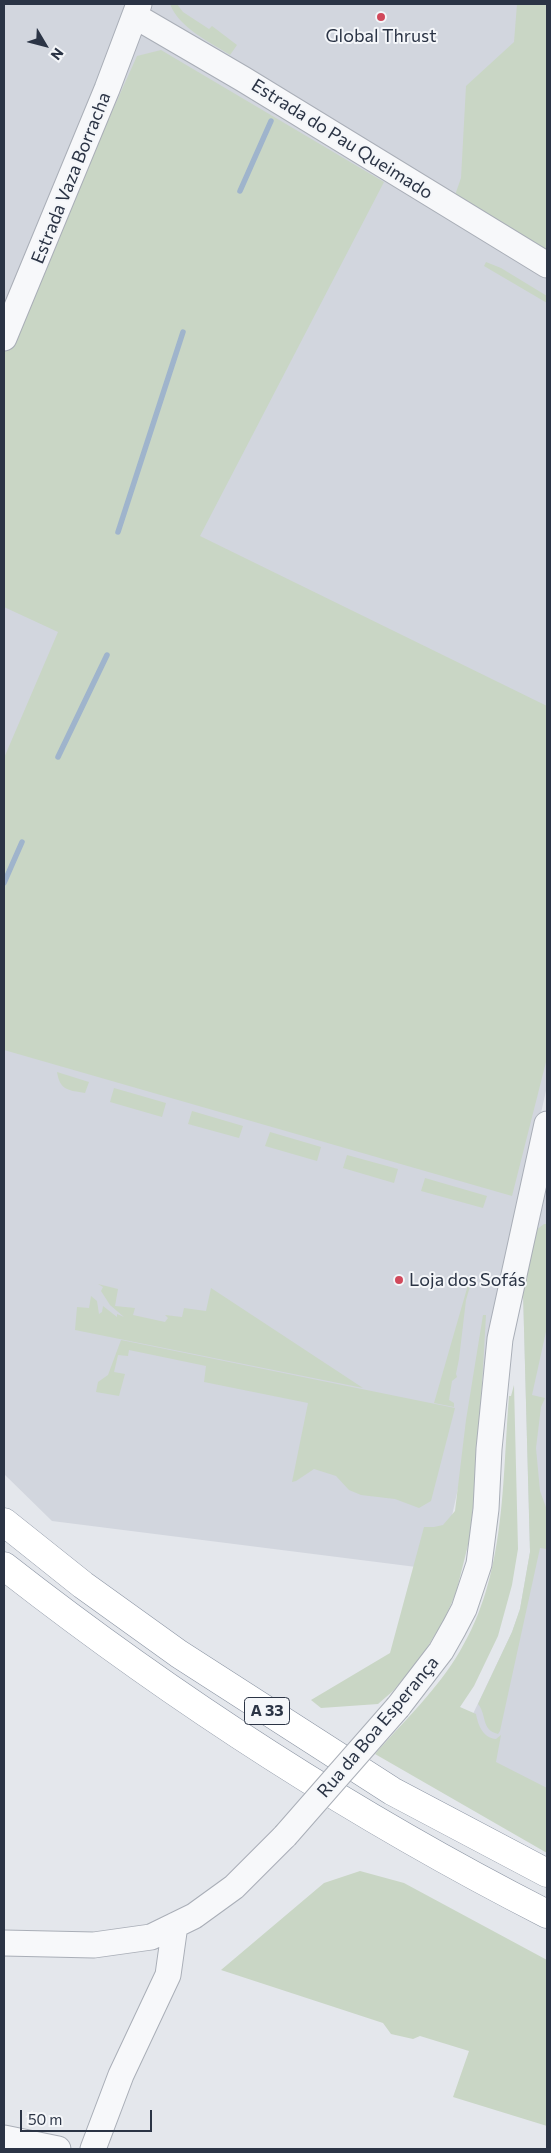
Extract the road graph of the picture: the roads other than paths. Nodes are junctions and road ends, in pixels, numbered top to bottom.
1 (137, 10) edge
2 (547, 265) edge
3 (7, 323) edge
4 (547, 1124) edge
5 (4, 1522) edge
6 (4, 1566) edge
7 (547, 1873) edge
8 (547, 1914) edge
9 (175, 1925) junction
10 (4, 1942) edge
11 (4, 2138) edge
12 (58, 2149) edge
13 (94, 2149) edge

1 - 2 street, Estrada do Pau Queimado
1 - 3 street, Estrada Vaza Borracha
4 - 9 street, Rua da Boa Esperança, bridge
5 - 7 highway, A 33
6 - 8 highway, A 33
9 - 10 street, Rua da Boa Esperança
9 - 13 street
11 - 12 street

